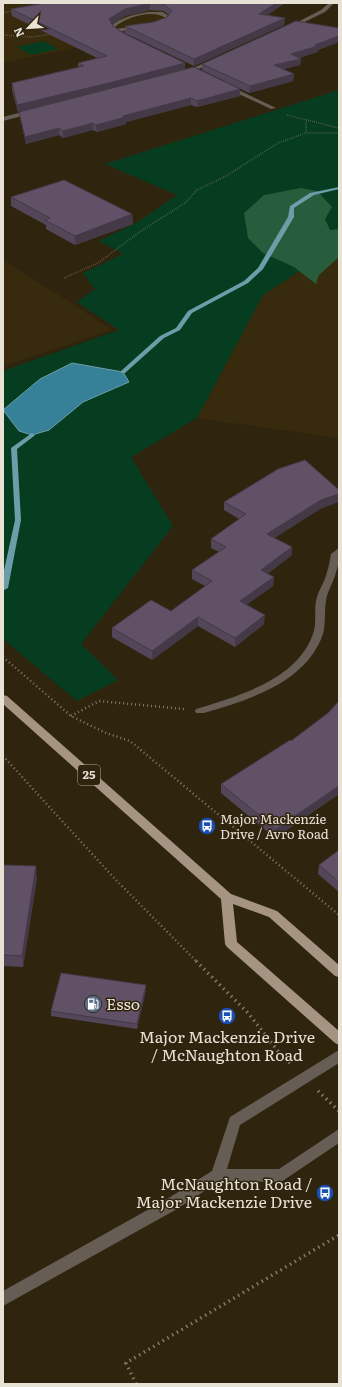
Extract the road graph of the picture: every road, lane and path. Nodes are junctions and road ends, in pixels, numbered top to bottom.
1 (332, 3) edge
2 (18, 10) edge
3 (3, 13) edge
4 (152, 25) edge
5 (146, 26) edge
6 (282, 30) edge
7 (114, 31) junction
8 (53, 34) edge
9 (3, 35) edge
10 (126, 37) edge
11 (219, 59) edge
12 (187, 67) edge
13 (194, 70) junction
14 (201, 74) edge
15 (179, 75) edge
16 (222, 84) edge
17 (273, 108) joint
18 (36, 111) edge
19 (3, 119) edge
20 (306, 121) junction
21 (339, 128) edge
22 (339, 133) edge
23 (306, 134) junction
24 (64, 278) dead end
25 (339, 551) edge
26 (3, 658) edge
27 (3, 698) edge
28 (200, 711) joint
29 (71, 716) junction
30 (3, 756) edge
31 (227, 897) junction
32 (339, 915) edge
33 (339, 972) edge
34 (339, 1039) edge
35 (278, 1051) dead end
36 (339, 1056) edge
37 (304, 1077) junction
38 (339, 1111) edge
39 (339, 1135) edge
40 (218, 1175) junction
41 (339, 1235) edge
42 (3, 1299) edge
43 (136, 1384) edge

1 - 6 street
2 - 3 path
4 - 7 street
5 - 7 street
7 - 10 street
8 - 9 path
11 - 13 street
12 - 13 street
13 - 14 street
13 - 15 street
16 - 17 street
17 - 20 path
18 - 19 street
20 - 21 path
20 - 23 path
22 - 23 path
23 - 24 path
25 - 28 street
26 - 29 path
27 - 31 main road, 25
28 - 29 path
29 - 32 path
30 - 35 path
31 - 33 main road, 25
31 - 34 main road
36 - 37 street
37 - 38 path
37 - 40 street
39 - 40 street
40 - 42 street
41 - 43 path

